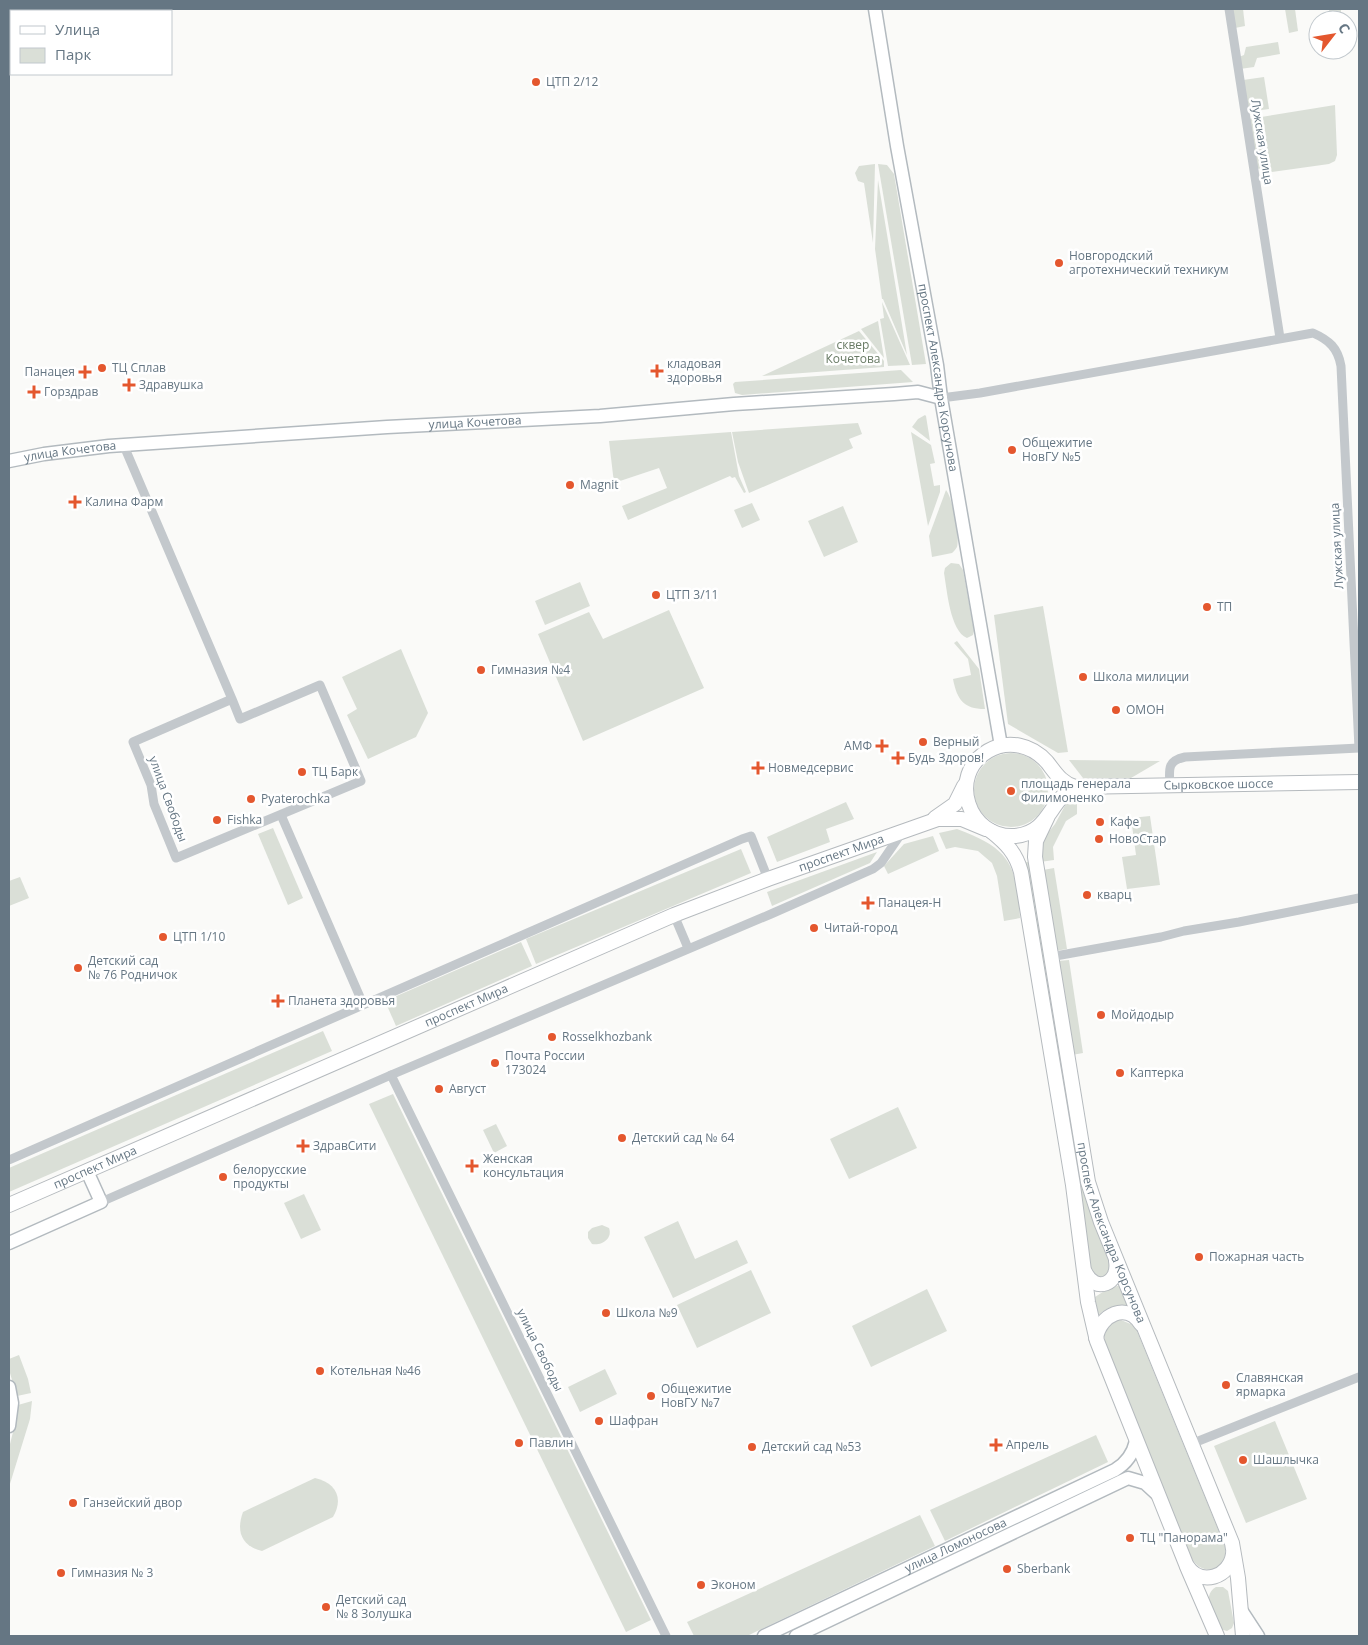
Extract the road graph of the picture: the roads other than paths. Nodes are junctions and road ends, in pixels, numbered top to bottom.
1 (875, 9) edge
2 (1229, 9) edge
3 (1280, 338) junction
4 (941, 398) junction
5 (124, 446) junction
6 (9, 462) edge
7 (232, 700) junction
8 (1001, 746) junction
9 (1359, 748) edge
10 (1046, 760) junction
11 (967, 778) junction
12 (1359, 782) edge
13 (1170, 786) junction
14 (1079, 788) junction
15 (281, 814) junction
16 (1050, 814) junction
17 (929, 821) junction
18 (904, 830) junction
19 (988, 830) junction
20 (768, 879) junction
21 (1359, 898) edge
22 (674, 914) junction
23 (688, 948) junction
24 (1050, 957) junction
25 (364, 1004) junction
26 (391, 1075) junction
27 (9, 1160) edge
28 (87, 1171) junction
29 (101, 1202) junction
30 (9, 1205) edge
31 (9, 1243) edge
32 (1115, 1256) junction
33 (1085, 1272) junction
34 (1143, 1327) junction
35 (1097, 1341) junction
36 (1359, 1377) edge
37 (9, 1387) edge
38 (9, 1426) edge
39 (1136, 1441) junction
40 (1191, 1444) junction
41 (1122, 1465) junction
42 (1128, 1478) junction
43 (1158, 1495) junction
44 (1233, 1548) junction
45 (1185, 1562) junction
46 (1202, 1603) junction
47 (1241, 1610) junction
48 (786, 1632) edge
49 (663, 1635) edge
50 (764, 1636) edge
51 (796, 1636) edge
52 (1217, 1636) edge
53 (1243, 1636) edge
54 (1258, 1636) edge

1 - 4 main road, проспект Александра Корсунова
2 - 3 street, Лужская улица
3 - 4 street
3 - 9 street, Лужская улица
4 - 5 main road, улица Кочетова
4 - 8 main road, проспект Александра Корсунова
5 - 6 main road, улица Кочетова
5 - 7 street, улица Свободы
7 - 15 street, улица Свободы
7 - 15 street, улица Свободы
8 - 10 main road
8 - 11 main road
9 - 13 street
10 - 14 main road
10 - 16 main road
11 - 17 main road, проспект Мира
11 - 19 main road
12 - 13 main road, Сырковское шоссе
13 - 14 main road, Сырковское шоссе
14 - 16 main road
15 - 25 street
16 - 19 main road
16 - 24 main road, проспект Александра Корсунова
17 - 18 main road, проспект Мира
17 - 19 main road, проспект Мира
18 - 20 main road, проспект Мира
18 - 23 street
19 - 33 main road, проспект Александра Корсунова
20 - 22 main road, проспект Мира
20 - 25 street
21 - 24 street
22 - 23 street
22 - 28 main road, проспект Мира
23 - 26 street
24 - 32 main road, проспект Александра Корсунова
25 - 27 street
26 - 29 street
26 - 49 street, улица Свободы
28 - 29 main road
28 - 30 main road, проспект Мира
29 - 31 main road
32 - 33 main road
32 - 34 main road, проспект Александра Корсунова
33 - 35 main road, проспект Александра Корсунова
34 - 35 main road
34 - 40 main road, проспект Александра Корсунова
35 - 39 main road, проспект Александра Корсунова
36 - 40 street
37 - 38 main road
39 - 41 main road
39 - 43 main road, проспект Александра Корсунова
40 - 44 main road, проспект Александра Корсунова
41 - 42 main road
41 - 48 main road, улица Ломоносова
42 - 43 main road
42 - 51 main road, улица Ломоносова
43 - 45 main road, проспект Александра Корсунова
44 - 45 main road
44 - 47 main road, проспект Александра Корсунова
45 - 46 main road, проспект Александра Корсунова
46 - 47 main road
46 - 52 main road, проспект Александра Корсунова
47 - 53 main road, проспект Александра Корсунова
47 - 54 main road
48 - 50 main road, улица Ломоносова

